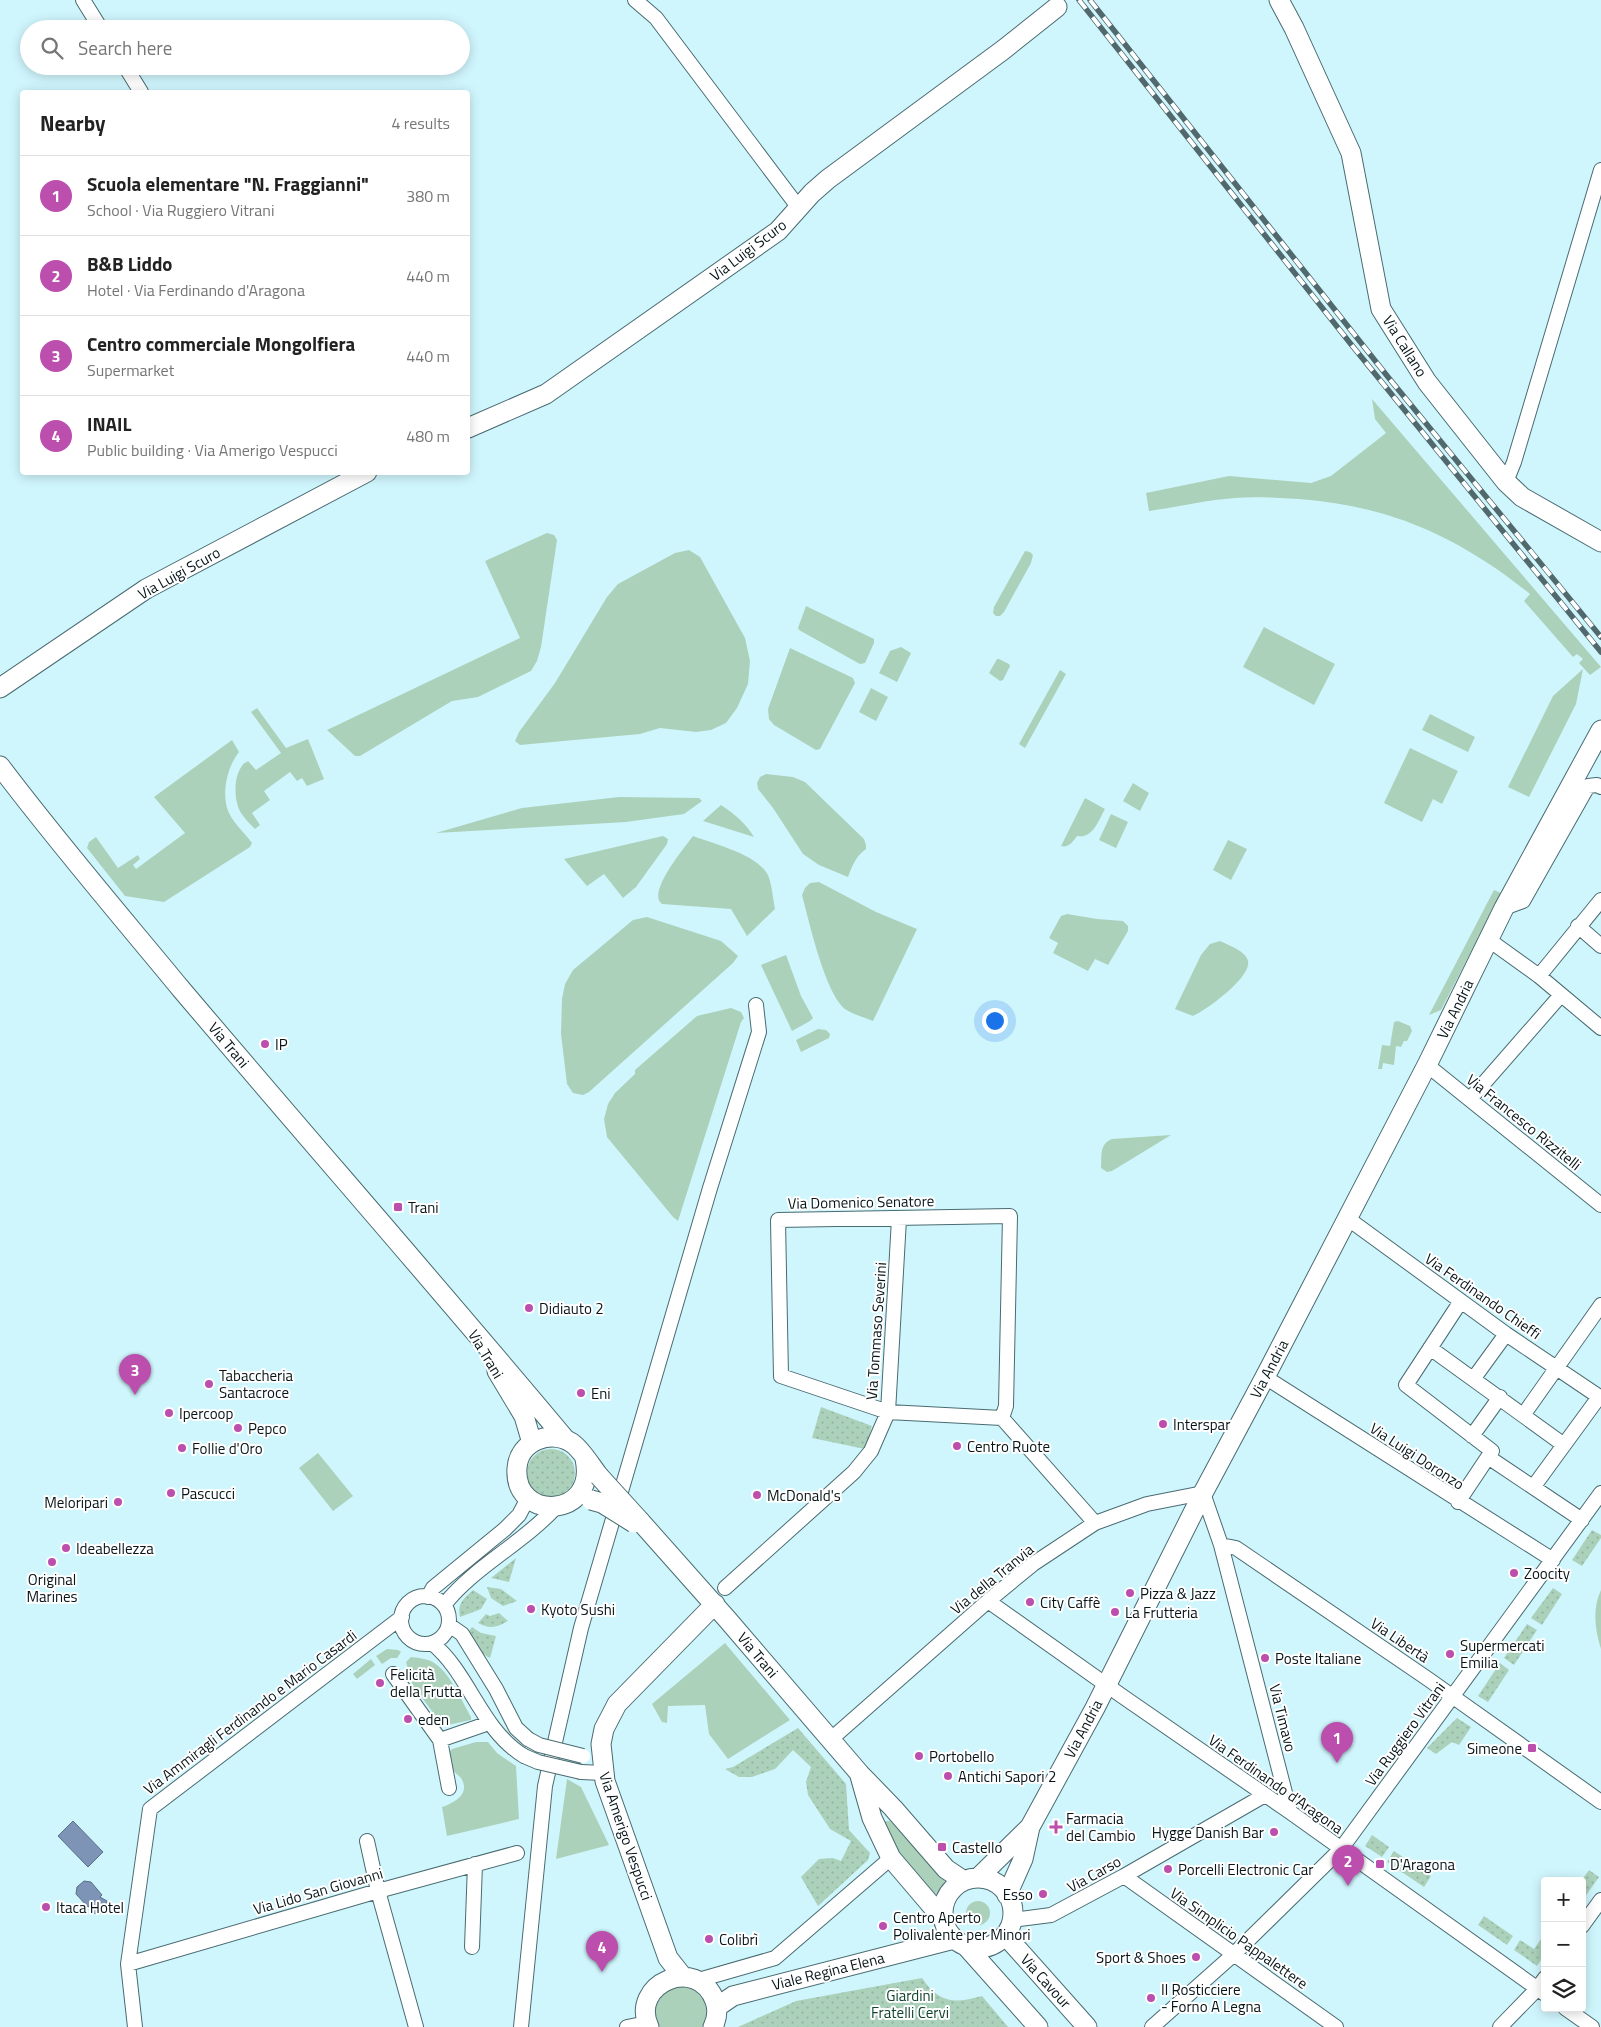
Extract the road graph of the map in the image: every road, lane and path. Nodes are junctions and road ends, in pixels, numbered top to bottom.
1 (83, 0) edge
2 (636, 0) edge
3 (1279, 0) edge
4 (1057, 7) dead end
5 (95, 20) edge
6 (131, 75) edge
7 (140, 90) edge
8 (1601, 170) edge
9 (799, 208) junction
10 (470, 427) edge
11 (361, 475) edge
12 (1506, 482) junction
13 (1601, 542) edge
14 (0, 688) edge
15 (1599, 743) edge
16 (0, 766) edge
17 (1595, 787) edge
18 (1601, 900) edge
19 (1504, 908) junction
20 (1578, 926) junction
21 (1489, 940) junction
22 (1601, 946) edge
23 (1539, 976) junction
24 (1561, 995) junction
25 (756, 1005) dead end
26 (1601, 1028) edge
27 (1427, 1065) junction
28 (1470, 1099) junction
29 (1599, 1198) edge
30 (1348, 1218) junction
31 (899, 1219) junction
32 (1461, 1301) junction
33 (1601, 1305) edge
34 (465, 1318) junction
35 (1506, 1334) junction
36 (1430, 1348) junction
37 (1558, 1368) junction
38 (1265, 1377) junction
39 (1474, 1378) junction
40 (1500, 1397) junction
41 (1600, 1397) edge
42 (888, 1412) junction
43 (1524, 1414) junction
44 (1002, 1418) junction
45 (1472, 1436) junction
46 (566, 1440) junction
47 (532, 1443) junction
48 (1564, 1445) junction
49 (1488, 1456) junction
50 (585, 1460) junction
51 (1534, 1486) junction
52 (1203, 1493) junction
53 (1601, 1493) edge
54 (528, 1498) junction
55 (584, 1499) junction
56 (1458, 1502) junction
57 (556, 1507) junction
58 (1582, 1520) junction
59 (1095, 1523) junction
60 (639, 1524) junction
61 (1221, 1545) junction
62 (1552, 1560) junction
63 (725, 1588) dead end
64 (428, 1596) junction
65 (988, 1600) junction
66 (714, 1604) junction
67 (444, 1605) junction
68 (402, 1617) junction
69 (449, 1625) junction
70 (432, 1643) junction
71 (393, 1674) dead end
72 (1106, 1685) junction
73 (1452, 1697) junction
74 (489, 1723) junction
75 (440, 1740) junction
76 (830, 1740) junction
77 (603, 1764) junction
78 (860, 1774) junction
79 (449, 1788) dead end
80 (1265, 1795) junction
81 (1601, 1802) edge
82 (1290, 1812) junction
83 (1030, 1827) junction
84 (367, 1841) dead end
85 (1341, 1849) junction
86 (518, 1853) dead end
87 (891, 1858) junction
88 (475, 1864) junction
89 (1124, 1876) junction
90 (971, 1879) junction
91 (378, 1891) junction
92 (1007, 1894) junction
93 (1601, 1900) edge
94 (943, 1918) junction
95 (1585, 1922) edge
96 (1008, 1928) junction
97 (959, 1942) junction
98 (472, 1947) dead end
99 (1233, 1955) junction
100 (668, 1958) junction
101 (128, 1964) junction
102 (661, 1982) junction
103 (1541, 1986) edge
104 (1541, 1988) edge
105 (709, 1991) junction
106 (1571, 2012) edge
107 (648, 2025) edge
108 (135, 2027) edge
109 (416, 2027) edge
110 (521, 2027) edge
111 (627, 2027) edge
112 (713, 2027) edge
113 (1038, 2027) edge
114 (1087, 2027) edge
115 (1152, 2027) edge
116 (1336, 2027) edge
117 (1500, 2027) edge
118 (1592, 2027) edge

1 - 5 street
2 - 9 street
3 - 12 main road, Via Callano
4 - 9 main road, Via Luigi Scuro
6 - 7 street
8 - 12 street
9 - 10 main road, Via Luigi Scuro
11 - 14 main road, Via Luigi Scuro
12 - 13 main road, Via Callano
15 - 19 main road, Via Andria
16 - 34 main road, Via Trani
17 - 19 street
18 - 20 street
19 - 21 main road, Via Andria
20 - 22 street
20 - 23 street
21 - 23 street
21 - 27 main road, Via Andria
23 - 24 street
24 - 26 street
24 - 28 street
25 - 110 street
27 - 28 street, Via Francesco Rizzitelli
27 - 30 main road, Via Andria
28 - 29 street, Via Francesco Rizzitelli
30 - 32 street, Via Ferdinando Chieffi
30 - 38 main road, Via Andria
31 - 42 street, Via Tommaso Severini
31 - 42 street, Via Domenico Senatore
31 - 44 street, Via Domenico Senatore
32 - 35 street, Via Ferdinando Chieffi
32 - 36 street
33 - 37 street
34 - 46 main road, Via Trani
34 - 47 main road, Via Trani
35 - 37 street, Via Ferdinando Chieffi
35 - 39 street
36 - 39 street
36 - 45 street
37 - 41 street, Via Ferdinando Chieffi
37 - 43 street
38 - 52 main road, Via Andria
38 - 56 street, Via Luigi Doronzo
39 - 40 street
40 - 43 street
40 - 45 street
41 - 48 street
42 - 44 street
42 - 63 street, Via Tommaso Severini
43 - 48 street
44 - 59 street
45 - 49 street
46 - 47 main road
46 - 50 main road, Via Trani
47 - 54 main road
48 - 51 street
49 - 51 street
49 - 56 street
50 - 55 main road
50 - 60 main road, Via Trani, bridge
51 - 58 street
52 - 59 street, Via della Tranvia
52 - 61 street
52 - 72 main road, Via Andria
53 - 58 street, Via Ruggiero Vitrani
54 - 57 main road
54 - 64 street
55 - 57 main road
55 - 60 main road, Via Trani, bridge
56 - 62 street, Via Luigi Doronzo
57 - 67 street
58 - 62 street, Via Ruggiero Vitrani
59 - 65 street, Via della Tranvia
60 - 66 main road, Via Trani
61 - 73 street, Via Libertà
61 - 82 street, Via Timavo
62 - 73 street, Via Ruggiero Vitrani
64 - 67 street
64 - 68 street
65 - 72 street, Via Ferdinando d'Aragona
65 - 76 street, Via della Tranvia
66 - 76 main road, Via Trani
66 - 77 main road, Via Amerigo Vespucci
67 - 69 street
68 - 70 street
68 - 101 street, Via Ammiragli Ferdinando e Mario Casardi
69 - 70 street
69 - 77 street, bridge
70 - 74 street
71 - 75 street
72 - 80 street, Via Ferdinando d'Aragona
72 - 83 main road, Via Andria
73 - 81 street, Via Libertà
73 - 85 street, Via Ruggiero Vitrani
74 - 75 street
74 - 77 street, bridge
75 - 79 street
76 - 78 main road, Via Trani
77 - 100 main road, Via Amerigo Vespucci
78 - 87 main road, Via Trani
78 - 90 main road, Via Trani
80 - 82 street, Via Ferdinando d'Aragona
80 - 89 street, Via Carso
82 - 85 street, Via Ferdinando d'Aragona
83 - 90 main road, Via Andria
83 - 92 main road, Via Andria
84 - 91 street
85 - 99 street, Via Ruggiero Vitrani
85 - 103 street, Via Ferdinando d'Aragona
86 - 88 street, Via Lido San Giovanni
87 - 94 main road, Via Trani
87 - 105 street
88 - 91 street, Via Lido San Giovanni
88 - 98 street
89 - 96 street, Via Carso
89 - 99 street, Via Simplicio Pappalettere
90 - 92 main road
90 - 94 main road
91 - 101 street, Via Lido San Giovanni
91 - 109 street
92 - 96 main road
93 - 95 street
94 - 97 main road
96 - 97 main road
96 - 114 main road, Via Cavour
97 - 105 main road, Viale Regina Elena
97 - 113 main road
99 - 115 street, Via Ruggiero Vitrani
99 - 116 street, Via Simplicio Pappalettere
100 - 102 main road
100 - 105 main road, Via Amerigo Vespucci
101 - 108 street, Via Ammiragli Ferdinando e Mario Casardi
102 - 105 main road, Viale Regina Elena
102 - 107 main road
104 - 117 street
105 - 112 main road
106 - 118 street
107 - 111 street

